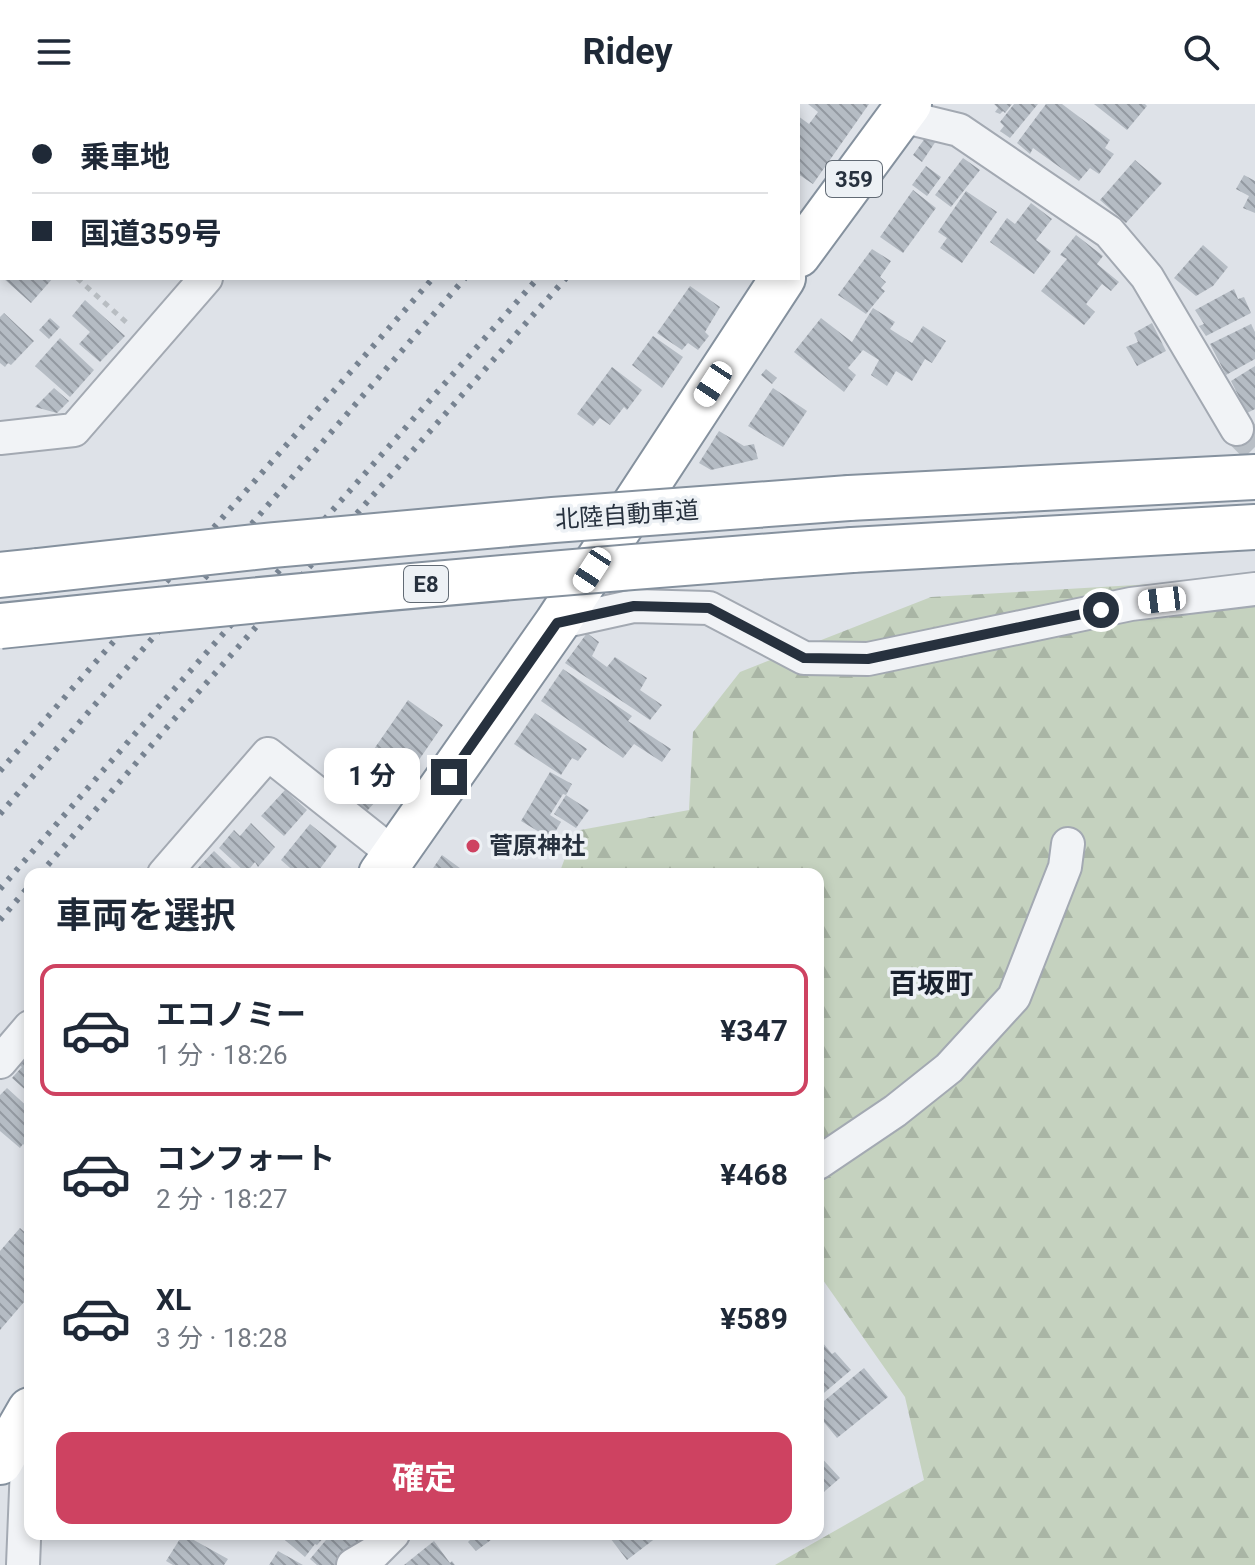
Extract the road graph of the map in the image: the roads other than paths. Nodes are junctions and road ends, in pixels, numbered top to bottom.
1 (905, 110) edge
2 (800, 252) edge
3 (204, 280) edge
4 (782, 280) edge
5 (1237, 429) tunnel mouth
6 (0, 438) edge
7 (1255, 477) edge
8 (1255, 527) edge
9 (19, 573) edge
10 (1255, 589) edge
11 (557, 623) junction
12 (0, 626) edge
13 (1068, 844) dead end
14 (388, 864) edge
15 (169, 868) edge
16 (24, 1034) edge
17 (0, 1062) edge
18 (824, 1159) edge
19 (24, 1420) edge
20 (0, 1462) edge
21 (31, 1540) edge
22 (387, 1540) edge
23 (31, 1563) edge
24 (353, 1565) edge

1 - 2 highway, 359
1 - 5 street
3 - 6 street
4 - 11 highway
7 - 9 highway, 北陸自動車道 / E8, bridge
8 - 12 highway, E8, bridge
10 - 11 street
11 - 14 highway
13 - 18 street
14 - 15 street
16 - 17 street
19 - 20 highway
21 - 23 street
22 - 24 street

